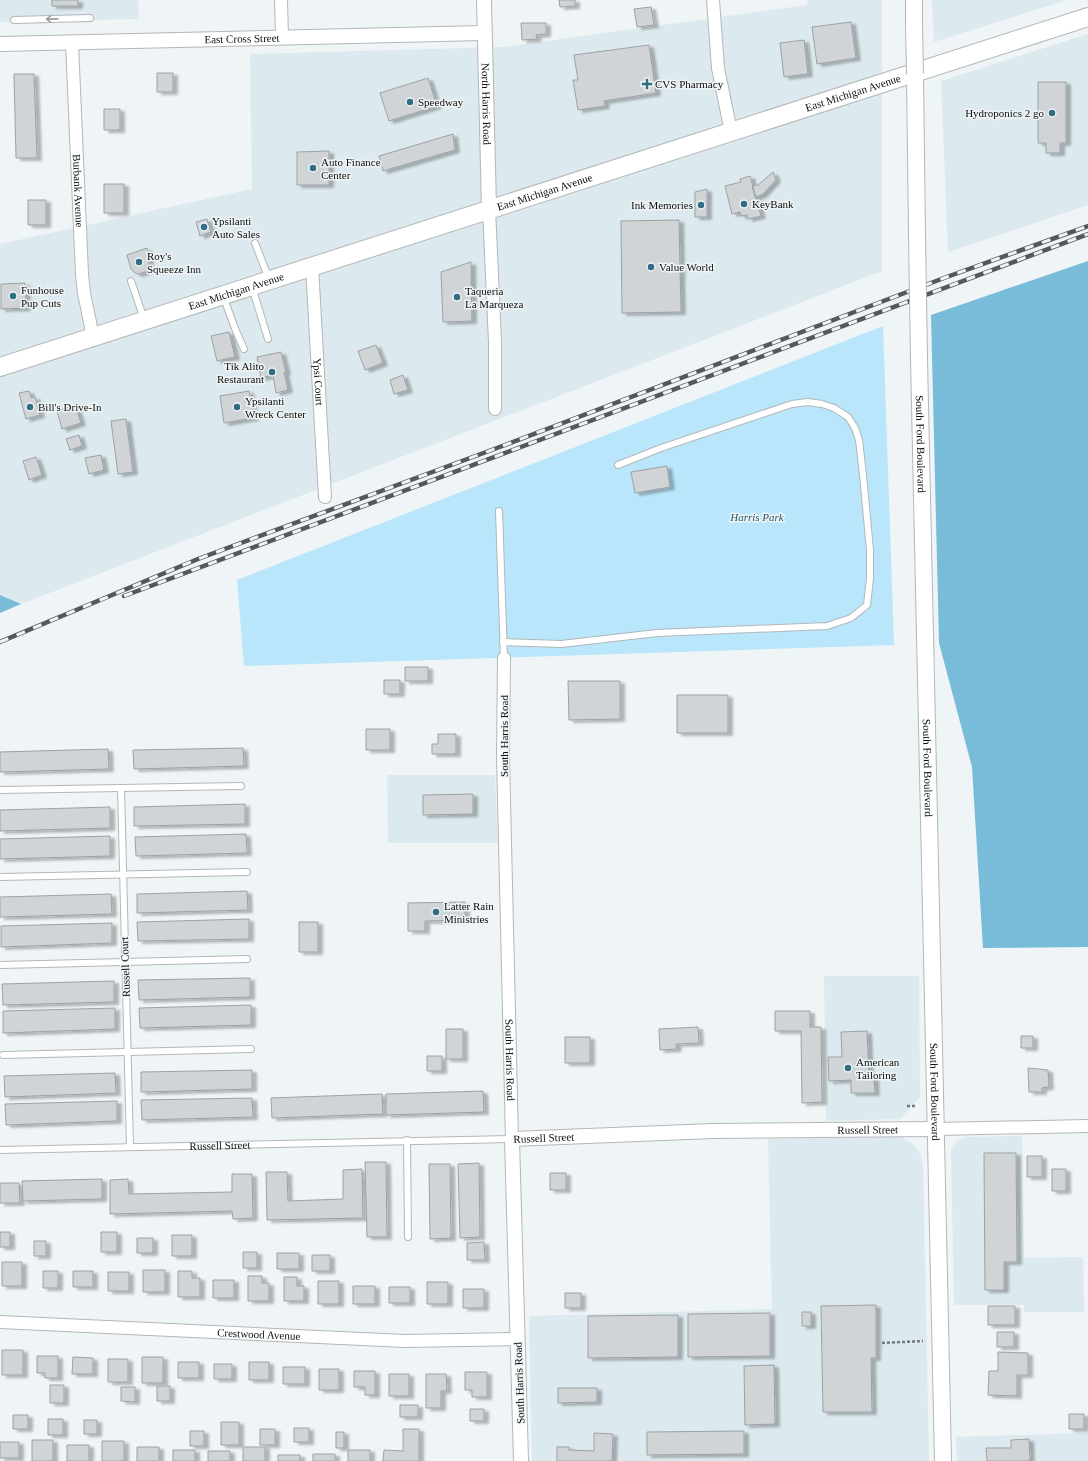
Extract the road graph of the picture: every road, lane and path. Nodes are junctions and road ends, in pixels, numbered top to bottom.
1 (281, 0) edge
2 (484, 0) edge
3 (713, 0) edge
4 (914, 0) edge
5 (1088, 17) edge
6 (90, 18) dead end
7 (14, 20) dead end
8 (484, 33) junction
9 (282, 37) junction
10 (72, 43) junction
11 (0, 44) edge
12 (731, 132) junction
13 (489, 209) junction
14 (255, 243) dead end
15 (312, 266) junction
16 (270, 280) junction
17 (131, 281) dead end
18 (251, 286) junction
19 (223, 295) junction
20 (145, 321) junction
21 (93, 337) junction
22 (268, 339) dead end
23 (244, 349) dead end
24 (0, 367) edge
25 (495, 409) dead end
26 (618, 466) dead end
27 (325, 496) dead end
28 (499, 511) dead end
29 (503, 642) junction
30 (504, 658) joint
31 (241, 786) dead end
32 (121, 788) junction
33 (0, 790) edge
34 (247, 872) dead end
35 (123, 874) junction
36 (0, 877) edge
37 (247, 959) dead end
38 (125, 962) junction
39 (1, 965) dead end
40 (251, 1049) dead end
41 (127, 1052) junction
42 (3, 1055) dead end
43 (907, 1106) dead end
44 (915, 1106) dead end
45 (1088, 1126) edge
46 (935, 1129) junction
47 (512, 1138) junction
48 (407, 1140) junction
49 (130, 1147) junction
50 (0, 1150) edge
51 (408, 1237) dead end
52 (0, 1322) edge
53 (517, 1339) junction
54 (923, 1341) dead end
55 (882, 1343) dead end
56 (521, 1461) edge
57 (943, 1461) edge

1 - 9 street
2 - 8 street, North Harris Road
3 - 12 street
4 - 46 main road, South Ford Boulevard, bridge
5 - 12 main road, East Michigan Avenue
6 -> 7 lane
8 - 9 street, East Cross Street
8 - 13 street, North Harris Road
9 - 10 street, East Cross Street
10 - 11 street, East Cross Street
10 - 21 street, Burbank Avenue
12 - 13 main road, East Michigan Avenue
13 - 15 main road, East Michigan Avenue
13 - 25 street
14 - 16 lane
15 - 16 main road, East Michigan Avenue
15 - 27 street, Ypsi Court
16 - 18 main road, East Michigan Avenue
17 - 20 lane
18 - 19 main road, East Michigan Avenue
18 - 22 lane
19 - 20 main road, East Michigan Avenue
19 - 23 lane
20 - 21 main road, East Michigan Avenue
21 - 24 main road, East Michigan Avenue
26 - 29 lane
28 - 29 lane
29 - 30 lane
30 - 47 street, South Harris Road
31 - 32 lane
32 - 33 lane
32 - 35 lane, Russell Court
34 - 35 lane
35 - 36 lane
35 - 38 lane, Russell Court
37 - 38 lane
38 - 39 lane
38 - 41 lane, Russell Court
40 - 41 lane
41 - 42 lane
41 - 49 lane, Russell Court
43 - 44 path
45 - 46 street, Russell Street
46 - 47 street, Russell Street
46 - 57 main road, South Ford Boulevard
47 - 48 lane, Russell Street
47 - 53 street, South Harris Road
48 - 49 lane, Russell Street
48 - 51 lane
49 - 50 lane, Russell Street
52 - 53 street, Crestwood Avenue
53 - 56 street, South Harris Road
54 - 55 path

